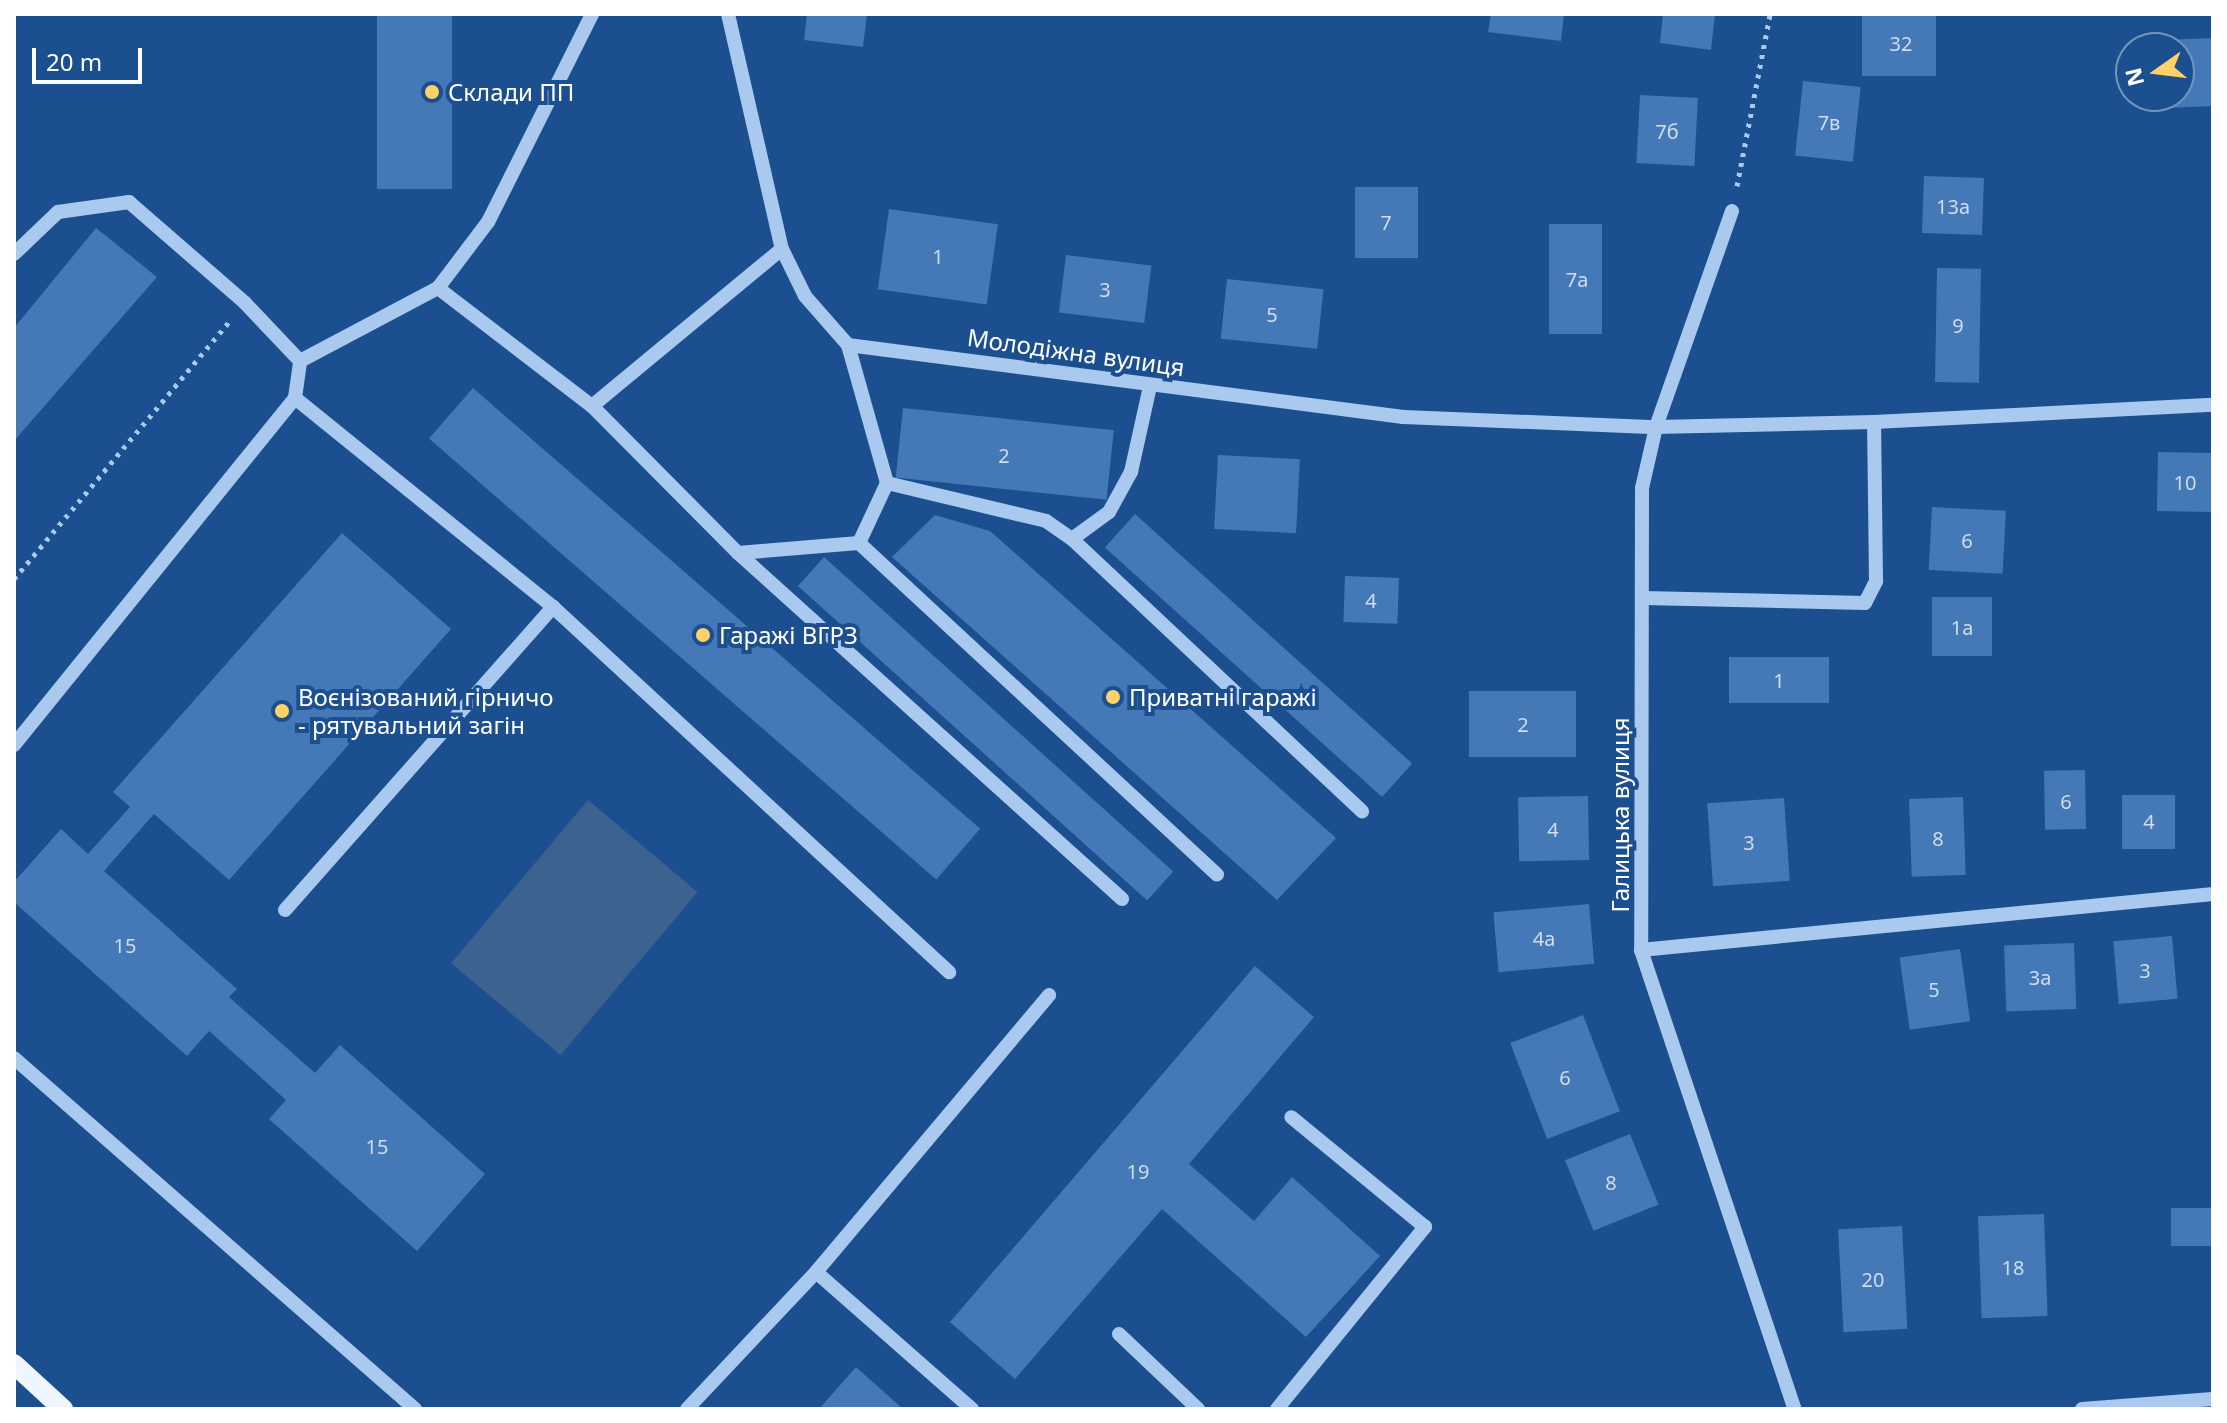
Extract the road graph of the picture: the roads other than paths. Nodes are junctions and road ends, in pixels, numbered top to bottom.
1 (592, 14) edge
2 (728, 14) edge
3 (1732, 211) road end
4 (782, 249) junction
5 (14, 254) edge
6 (438, 288) junction
7 (848, 345) junction
8 (300, 361) junction
9 (1150, 386) junction
10 (295, 398) junction
11 (2213, 405) edge
12 (592, 406) junction
13 (1874, 422) junction
14 (1656, 427) junction
15 (887, 483) junction
16 (1072, 539) junction
17 (859, 543) junction
18 (738, 553) junction
19 (1643, 598) junction
20 (553, 607) junction
21 (14, 745) edge
22 (1362, 811) dead end
23 (1217, 875) dead end
24 (2213, 894) edge
25 (1122, 899) dead end
26 (285, 910) dead end
27 (1641, 950) junction
28 (949, 972) dead end
29 (1049, 995) dead end
30 (14, 1058) edge
31 (1291, 1117) dead end
32 (816, 1272) junction
33 (1119, 1334) dead end
34 (14, 1364) edge
35 (2213, 1399) edge
36 (63, 1409) edge
37 (415, 1409) edge
38 (687, 1409) edge
39 (972, 1409) edge
40 (1198, 1409) edge
41 (1277, 1409) edge
42 (1795, 1409) edge
43 (2082, 1409) edge

1 - 6 street
2 - 4 street
3 - 14 street, Галицька вулиця
4 - 7 street
4 - 12 street
5 - 8 street
6 - 8 street
6 - 12 street
7 - 9 street, Молодіжна вулиця
7 - 15 street
8 - 10 street
9 - 14 street, Молодіжна вулиця
9 - 16 street
10 - 20 street
10 - 21 street
11 - 13 street, Молодіжна вулиця
12 - 18 street
13 - 14 street, Молодіжна вулиця
13 - 19 street
14 - 19 street, Галицька вулиця
15 - 16 street
15 - 17 street
16 - 22 street
17 - 18 street
17 - 23 street
18 - 25 street
19 - 27 street, Галицька вулиця
20 - 26 street
20 - 28 street
24 - 27 street
27 - 42 street, Галицька вулиця
29 - 32 street
30 - 37 street
31 - 41 street
32 - 38 street
32 - 39 street
33 - 40 street
34 - 36 main road
35 - 43 street

